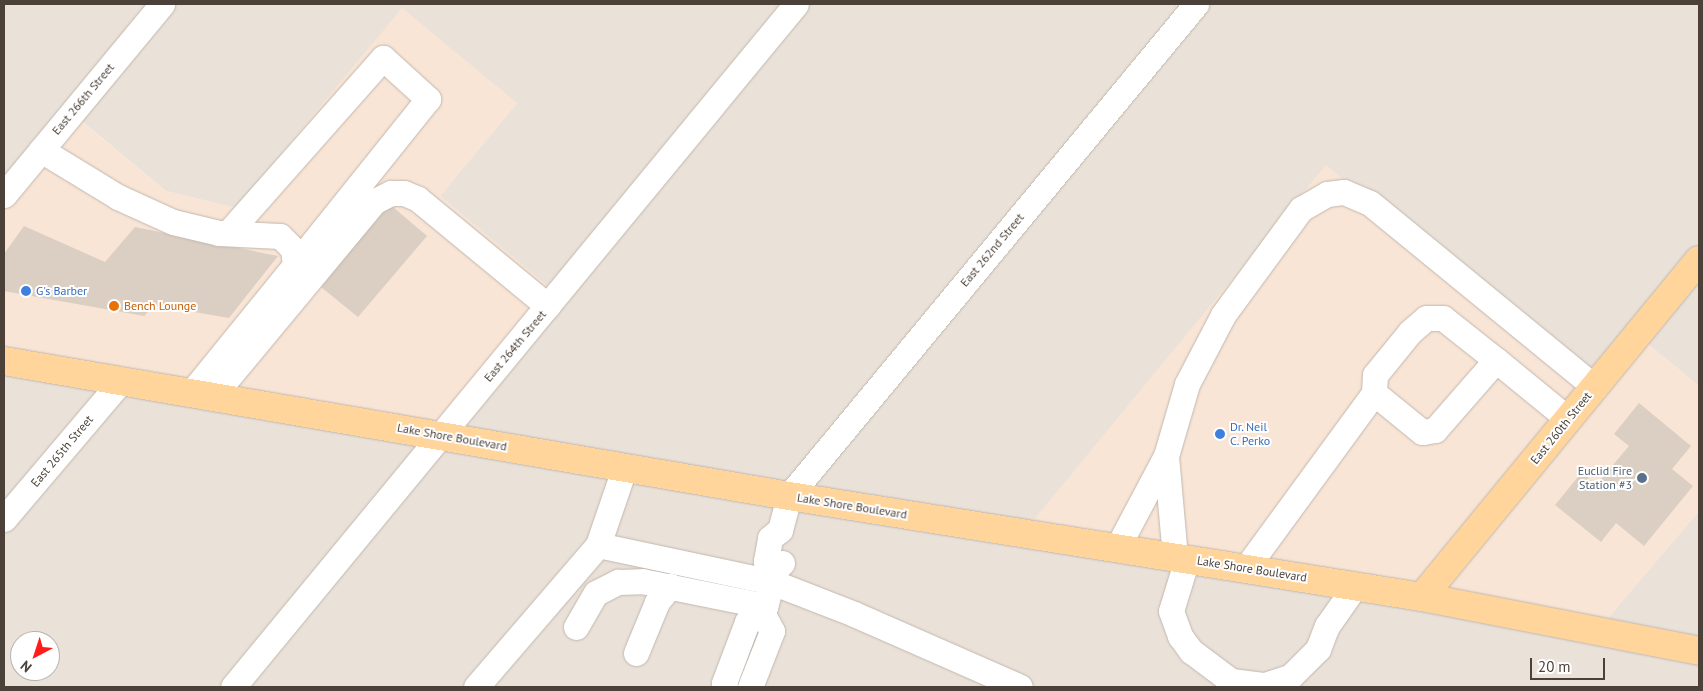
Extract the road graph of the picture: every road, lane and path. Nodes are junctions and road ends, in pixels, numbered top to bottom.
1 (162, 4) edge
2 (796, 4) edge
3 (1196, 4) edge
4 (41, 150) junction
5 (4, 195) edge
6 (228, 233) junction
7 (1699, 260) edge
8 (295, 265) junction
9 (548, 306) junction
10 (1496, 360) junction
11 (4, 361) edge
12 (120, 382) junction
13 (1595, 386) junction
14 (1374, 393) junction
15 (201, 396) junction
16 (1568, 420) junction
17 (441, 435) junction
18 (1166, 456) junction
19 (625, 466) junction
20 (789, 496) junction
21 (4, 519) edge
22 (598, 545) junction
23 (1117, 548) junction
24 (1181, 558) junction
25 (1246, 568) junction
26 (773, 576) junction
27 (670, 586) junction
28 (1355, 586) junction
29 (1422, 597) junction
30 (764, 610) junction
31 (576, 626) dead end
32 (1699, 651) edge
33 (636, 653) dead end
34 (233, 687) edge
35 (476, 687) edge
36 (725, 687) edge
37 (750, 687) edge
38 (1020, 687) edge

1 - 4 street, East 266th Street
2 - 9 street, East 264th Street
3 - 20 street, East 262nd Street
4 - 5 street, East 266th Street
4 - 6 street
6 - 8 street
6 - 8 street
7 - 13 main road, East 260th Street
8 - 15 street
9 - 15 street
9 - 17 street, East 264th Street
10 - 14 street
10 - 14 street
10 - 16 street
11 - 12 main road, Lake Shore Boulevard
12 - 15 main road, Lake Shore Boulevard
12 - 21 street, East 265th Street
13 - 16 main road, East 260th Street
13 - 18 street
14 - 25 street
15 - 17 main road, Lake Shore Boulevard
16 - 29 main road, East 260th Street
17 - 19 main road, Lake Shore Boulevard
17 - 34 street, East 264th Street
18 - 23 street
18 - 24 street
19 - 20 main road, Lake Shore Boulevard
19 - 22 street
20 - 23 main road, Lake Shore Boulevard
20 - 26 street
22 - 26 street
22 - 35 street
23 - 24 main road, Lake Shore Boulevard
24 - 25 main road, Lake Shore Boulevard
24 - 28 street
25 - 28 main road, Lake Shore Boulevard
26 - 30 street
26 - 38 street
27 - 30 street
27 - 31 street
27 - 33 street
28 - 29 main road, Lake Shore Boulevard
29 - 32 main road, Lake Shore Boulevard
30 - 36 street
30 - 37 street

